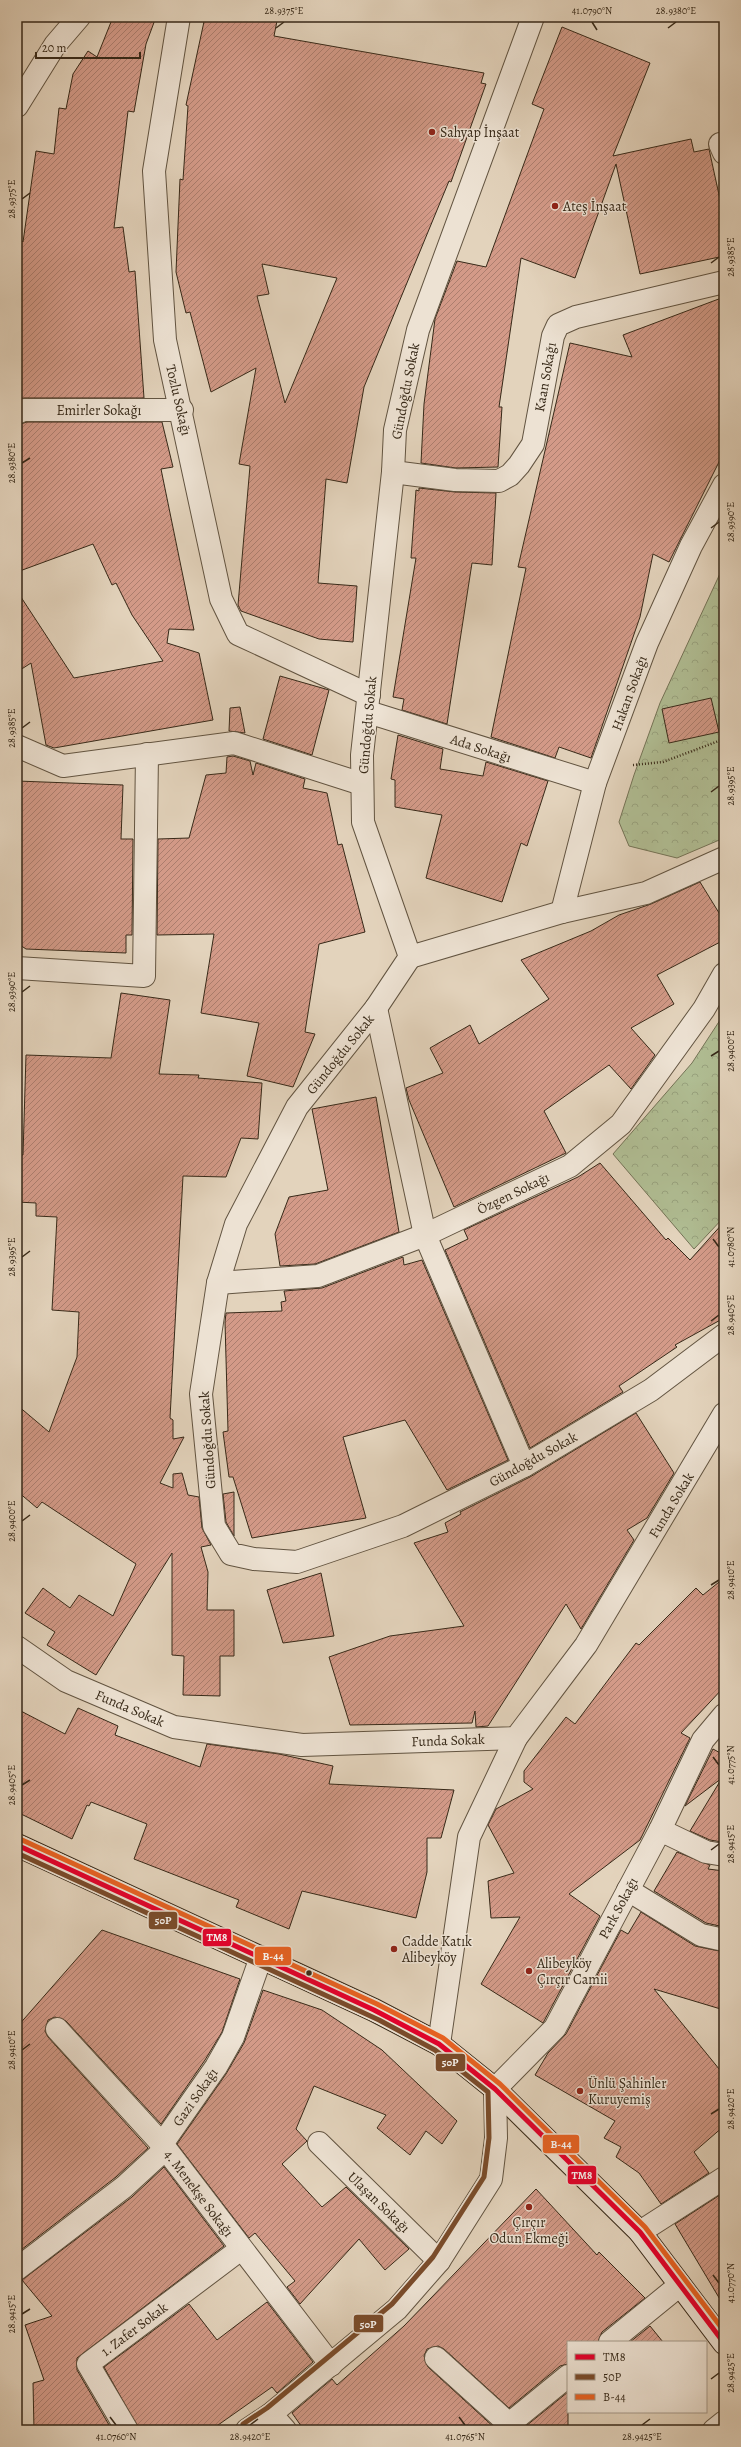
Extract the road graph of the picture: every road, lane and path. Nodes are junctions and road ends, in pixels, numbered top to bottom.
1 (79, 17) edge
2 (179, 17) edge
3 (533, 17) edge
4 (17, 106) edge
5 (724, 282) edge
6 (182, 410) junction
7 (17, 413) edge
8 (393, 472) junction
9 (724, 485) edge
10 (368, 703) junction
11 (724, 739) edge
12 (17, 746) edge
13 (147, 754) junction
14 (598, 776) junction
15 (362, 784) junction
16 (724, 858) edge
17 (562, 912) junction
18 (410, 958) junction
19 (17, 968) edge
20 (724, 974) edge
21 (376, 1008) junction
22 (425, 1235) junction
23 (218, 1283) junction
24 (724, 1335) edge
25 (724, 1414) edge
26 (524, 1466) junction
27 (17, 1647) edge
28 (724, 1715) edge
29 (516, 1738) junction
30 (660, 1830) junction
31 (17, 1845) edge
32 (724, 1855) edge
33 (628, 1890) junction
34 (724, 1940) edge
35 (261, 1957) junction
36 (58, 2029) dead end
37 (439, 2044) junction
38 (495, 2089) junction
39 (319, 2143) dead end
40 (162, 2144) junction
41 (724, 2178) edge
42 (640, 2232) junction
43 (241, 2249) junction
44 (440, 2261) junction
45 (17, 2269) edge
46 (680, 2285) junction
47 (611, 2341) edge
48 (724, 2343) edge
49 (436, 2358) dead end
50 (331, 2365) junction
51 (567, 2377) edge
52 (270, 2414) junction
53 (724, 2422) edge
54 (127, 2430) edge
55 (247, 2430) edge
56 (285, 2430) edge
57 (714, 2430) edge

1 - 4 street
2 - 6 street, Tozlu Sokağı
3 - 8 street, Gündoğdu Sokak
5 - 8 street, Kaan Sokağı
6 - 7 street, Emirler Sokağı
6 - 10 street, Tozlu Sokağı
8 - 10 street, Gündoğdu Sokak
9 - 14 street, Hakan Sokağı
10 - 14 street, Ada Sokağı
10 - 15 street, Gündoğdu Sokak
11 - 14 path
12 - 13 street
13 - 15 street
13 - 19 street
14 - 17 street, Hakan Sokağı
15 - 18 street, Gündoğdu Sokak
16 - 17 street
17 - 18 street
18 - 21 street, Gündoğdu Sokak
20 - 22 street, Özgen Sokağı
21 - 22 street
21 - 23 street, Gündoğdu Sokak
22 - 23 street, Özgen Sokağı
22 - 26 street
23 - 26 street, Gündoğdu Sokak
24 - 26 street, Gündoğdu Sokak
25 - 29 street, Funda Sokak
27 - 29 street, Funda Sokak
28 - 30 street, Park Sokağı
29 - 37 street
30 - 32 street
30 - 33 street, Park Sokağı
31 - 35 street
33 - 34 street
33 - 38 street, Park Sokağı
35 - 37 street
35 - 40 street, Gazi Sokağı
36 - 40 street, 4. Menekşe Sokağı
37 - 38 street
38 - 42 street
38 - 44 street
39 - 44 street, Ulaşan Sokağı
40 - 43 street, 4. Menekşe Sokağı
40 - 45 street, Gazi Sokağı
41 - 42 street
42 - 46 street
43 - 50 street, 4. Menekşe Sokağı
43 - 54 street, 1. Zafer Sokak
44 - 50 street
46 - 47 street
46 - 48 street
49 - 51 street
50 - 52 street
52 - 55 street
52 - 56 street
53 - 57 street

